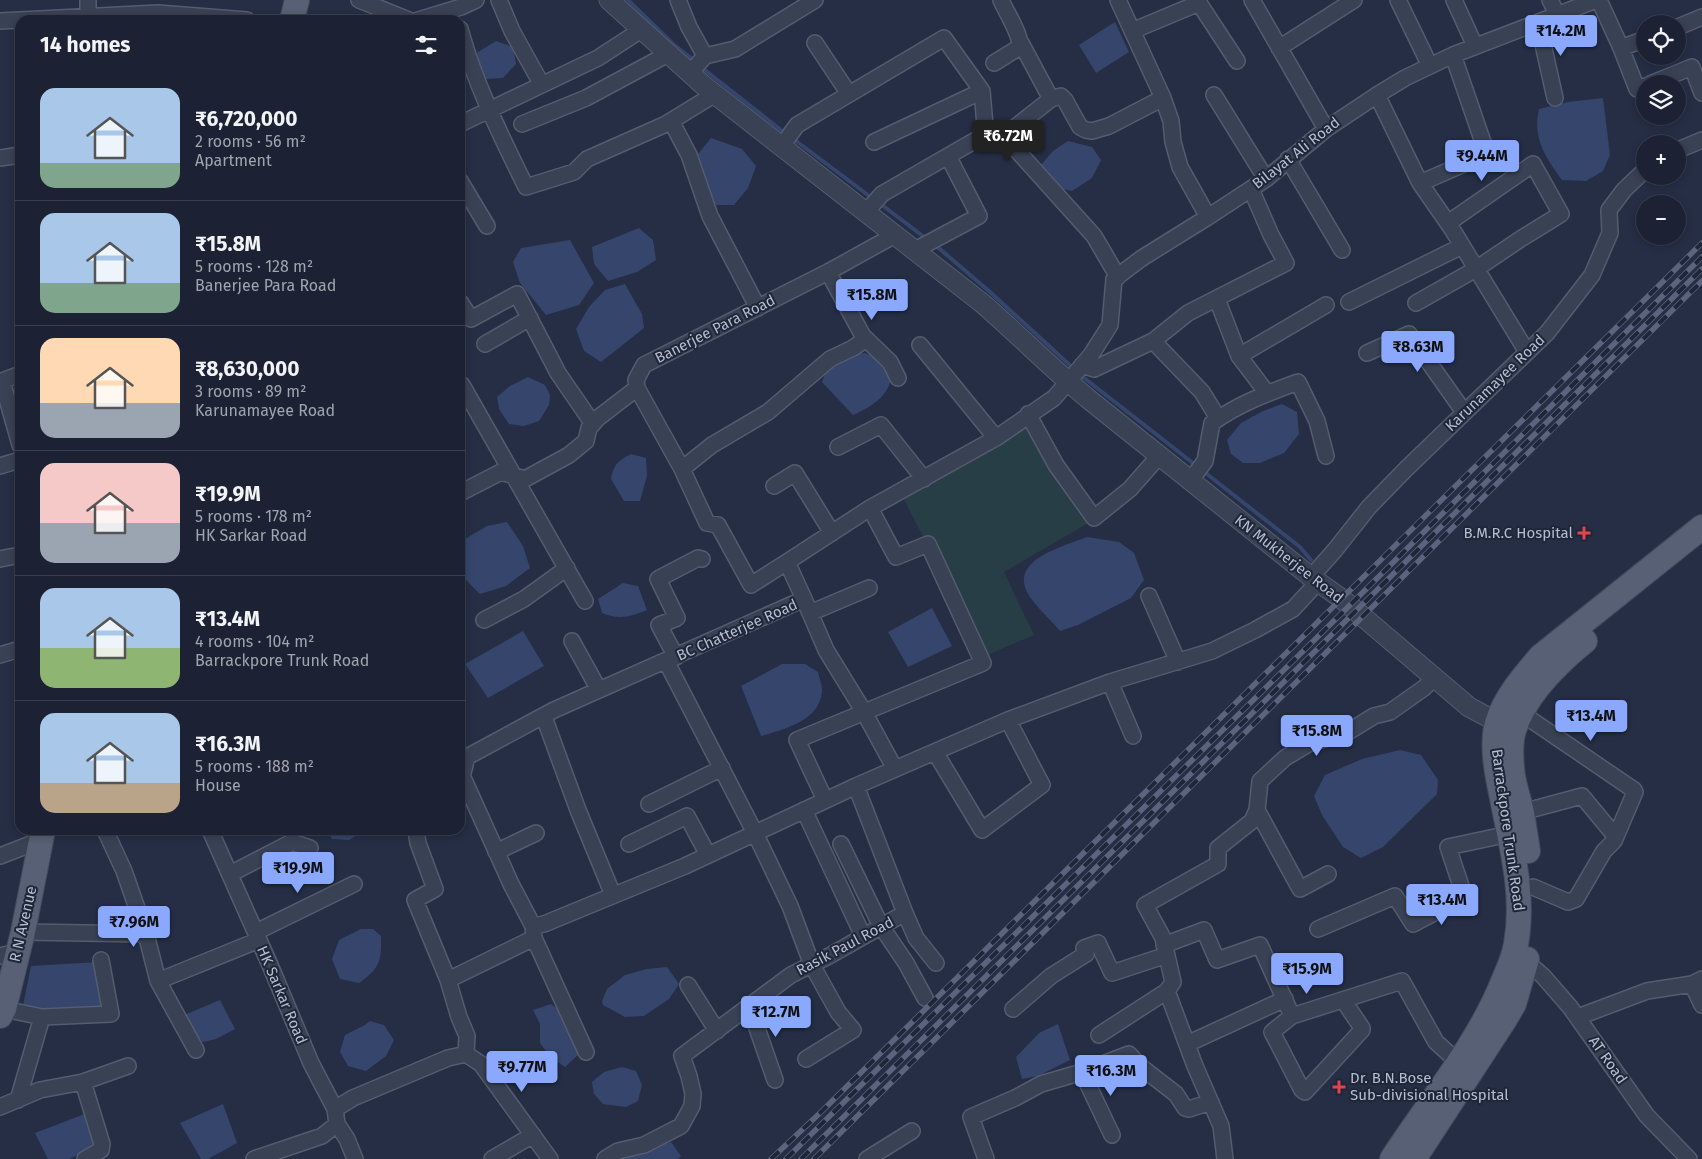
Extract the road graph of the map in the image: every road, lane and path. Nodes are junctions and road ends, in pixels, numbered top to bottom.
1 (88, 0) edge
2 (297, 0) edge
3 (360, 0) edge
4 (476, 0) edge
5 (499, 0) edge
6 (609, 0) edge
7 (678, 0) edge
8 (815, 0) edge
9 (1001, 0) edge
10 (1118, 0) edge
11 (1252, 0) edge
12 (1354, 0) edge
13 (1398, 0) edge
14 (1454, 0) edge
15 (1550, 0) edge
16 (1596, 0) edge
17 (1600, 0) edge
18 (1199, 1) edge
19 (380, 14) edge
20 (456, 14) edge
21 (1556, 14) junction
22 (88, 15) edge
23 (123, 15) edge
24 (173, 15) edge
25 (293, 15) edge
26 (1702, 17) edge
27 (15, 20) edge
28 (0, 21) edge
29 (1538, 22) junction
30 (1686, 24) edge
31 (642, 30) junction
32 (1132, 31) junction
33 (1636, 42) edge
34 (815, 43) dead end
35 (1020, 43) junction
36 (465, 46) edge
37 (1475, 46) junction
38 (1279, 48) junction
39 (1621, 48) junction
40 (668, 54) junction
41 (1453, 55) junction
42 (705, 56) junction
43 (1237, 61) dead end
44 (994, 63) dead end
45 (1430, 66) junction
46 (690, 73) junction
47 (1672, 75) edge
48 (1636, 84) edge
49 (542, 85) junction
50 (982, 91) junction
51 (1702, 93) edge
52 (715, 94) junction
53 (849, 94) junction
54 (1214, 94) dead end
55 (1376, 95) junction
56 (1163, 98) junction
57 (1555, 98) dead end
58 (1051, 100) junction
59 (489, 110) junction
60 (671, 121) junction
61 (465, 122) edge
62 (522, 124) dead end
63 (1326, 129) junction
64 (1004, 136) junction
65 (986, 137) junction
66 (1702, 140) edge
67 (874, 142) dead end
68 (782, 146) junction
69 (1686, 147) edge
70 (15, 156) edge
71 (948, 156) junction
72 (0, 158) edge
73 (1288, 159) junction
74 (1266, 178) junction
75 (1636, 179) edge
76 (1420, 182) junction
77 (1251, 189) junction
78 (465, 190) edge
79 (866, 212) junction
80 (1208, 218) junction
81 (1448, 223) junction
82 (487, 226) dead end
83 (895, 235) junction
84 (1462, 246) junction
85 (915, 250) junction
86 (1342, 250) dead end
87 (1476, 269) junction
88 (828, 272) junction
89 (1118, 277) junction
90 (1217, 299) junction
91 (1348, 302) dead end
92 (1416, 303) dead end
93 (1326, 305) dead end
94 (758, 308) junction
95 (465, 310) edge
96 (530, 318) junction
97 (866, 339) junction
98 (1153, 341) junction
99 (485, 344) dead end
100 (920, 345) dead end
101 (1527, 352) junction
102 (1367, 353) dead end
103 (1239, 356) junction
104 (1082, 365) junction
105 (15, 376) edge
106 (898, 378) dead end
107 (1, 381) edge
108 (1068, 382) junction
109 (637, 388) junction
110 (465, 390) edge
111 (1267, 393) junction
112 (1464, 412) junction
113 (1028, 414) junction
114 (1218, 418) junction
115 (593, 424) junction
116 (15, 428) edge
117 (996, 438) junction
118 (838, 447) dead end
119 (1159, 456) junction
120 (1326, 456) dead end
121 (15, 462) edge
122 (0, 466) edge
123 (682, 469) junction
124 (512, 474) junction
125 (924, 479) junction
126 (1190, 481) junction
127 (774, 486) dead end
128 (465, 490) edge
129 (870, 508) junction
130 (1702, 527) edge
131 (832, 533) junction
132 (1702, 548) edge
133 (15, 555) edge
134 (0, 559) edge
135 (702, 559) dead end
136 (787, 562) junction
137 (567, 568) junction
138 (1314, 580) junction
139 (869, 588) dead end
140 (1149, 596) dead end
141 (585, 601) dead end
142 (807, 606) junction
143 (484, 620) dead end
144 (572, 641) dead end
145 (15, 650) edge
146 (0, 655) edge
147 (671, 659) junction
148 (1178, 662) junction
149 (1434, 678) junction
150 (1110, 682) junction
151 (599, 690) junction
152 (864, 712) junction
153 (544, 716) junction
154 (1008, 720) junction
155 (1511, 722) junction
156 (1133, 736) dead end
157 (465, 751) edge
158 (935, 752) junction
159 (722, 768) junction
160 (895, 769) junction
161 (856, 786) junction
162 (465, 789) edge
163 (825, 800) junction
164 (649, 804) dead end
165 (804, 810) junction
166 (1257, 810) junction
167 (1522, 812) junction
168 (536, 833) dead end
169 (755, 834) junction
170 (1509, 834) junction
171 (42, 835) edge
172 (108, 835) edge
173 (212, 835) edge
174 (417, 835) edge
175 (1616, 837) junction
176 (629, 844) dead end
177 (841, 844) dead end
178 (310, 848) dead end
179 (496, 852) junction
180 (708, 855) junction
181 (0, 856) edge
182 (230, 874) junction
183 (1328, 874) dead end
184 (354, 884) dead end
185 (1533, 887) junction
186 (614, 895) junction
187 (905, 913) junction
188 (882, 926) junction
189 (1318, 929) dead end
190 (534, 932) junction
191 (146, 934) junction
192 (257, 936) junction
193 (863, 936) junction
194 (13, 947) edge
195 (1166, 950) junction
196 (101, 960) dead end
197 (1526, 961) junction
198 (936, 963) dead end
199 (812, 964) junction
200 (448, 980) junction
201 (158, 981) junction
202 (1697, 982) edge
203 (688, 985) dead end
204 (1167, 991) junction
205 (925, 998) dead end
206 (1284, 999) junction
207 (1343, 1000) junction
208 (749, 1005) junction
209 (1702, 1005) edge
210 (1013, 1009) dead end
211 (2, 1013) edge
212 (1292, 1016) junction
213 (42, 1017) junction
214 (1578, 1017) junction
215 (717, 1031) junction
216 (1099, 1035) dead end
217 (1187, 1044) junction
218 (196, 1050) dead end
219 (586, 1052) dead end
220 (466, 1054) junction
221 (806, 1059) dead end
222 (1458, 1062) junction
223 (128, 1066) dead end
224 (1082, 1072) junction
225 (775, 1080) dead end
226 (83, 1082) junction
227 (18, 1100) junction
228 (1211, 1102) junction
229 (0, 1107) edge
230 (336, 1116) junction
231 (912, 1131) dead end
232 (533, 1135) junction
233 (1112, 1135) dead end
234 (85, 1159) edge
235 (254, 1159) edge
236 (355, 1159) edge
237 (492, 1159) edge
238 (550, 1159) edge
239 (605, 1159) edge
240 (867, 1159) edge
241 (986, 1159) edge
242 (1225, 1159) edge
243 (1392, 1159) edge
244 (1414, 1159) edge
245 (1689, 1159) edge

1 - 22 street
2 - 25 main road
3 - 19 street
4 - 20 street
5 - 49 street
6 - 31 street, KN Mukherjee Road
7 - 42 street
8 - 42 street
9 - 35 street
10 - 32 street
11 - 38 street
12 - 38 street
13 - 45 street
14 - 37 street
15 - 21 street
16 - 21 street, Bilayat Ali Road
17 - 39 street
18 - 32 street
18 - 43 street
21 - 29 street, Bilayat Ali Road
23 - 24 street
26 - 30 street
27 - 28 street
29 - 37 street, Bilayat Ali Road
29 - 57 street
31 - 40 street, KN Mukherjee Road
31 - 49 street
32 - 56 street
33 - 39 street
34 - 53 street
35 - 44 street
35 - 58 street
36 - 59 street
37 - 41 street, Bilayat Ali Road
38 - 63 street
39 - 48 street
40 - 46 street, KN Mukherjee Road
40 - 62 street
41 - 45 street, Bilayat Ali Road
41 - 76 street
42 - 46 street
45 - 55 street, Bilayat Ali Road
46 - 52 street, KN Mukherjee Road
47 - 51 street
49 - 59 street
50 - 53 street
50 - 65 street
50 - 67 street
52 - 60 street
52 - 68 street, KN Mukherjee Road
53 - 68 street
54 - 74 street
55 - 63 street, Bilayat Ali Road
55 - 76 street
56 - 58 street
56 - 80 street
58 - 64 street
59 - 60 street
59 - 61 street
60 - 94 street
63 - 73 street, Bilayat Ali Road
64 - 65 street
64 - 89 street
65 - 71 street
66 - 69 street
68 - 79 street, KN Mukherjee Road
70 - 72 street
71 - 79 street
71 - 85 street
73 - 74 street, Bilayat Ali Road
73 - 86 street
74 - 77 street, Bilayat Ali Road
75 - 101 street, Karunamayee Road
76 - 81 street
77 - 80 street, Bilayat Ali Road
77 - 90 street
78 - 82 street
79 - 83 street, KN Mukherjee Road
80 - 89 street, Bilayat Ali Road
81 - 84 street
81 - 87 street
83 - 85 street, KN Mukherjee Road
83 - 88 street, Banerjee Para Road
84 - 87 street
84 - 91 street
85 - 108 street, KN Mukherjee Road
87 - 92 street
87 - 101 street
88 - 94 street, Banerjee Para Road
88 - 97 street
89 - 104 street
90 - 98 street
90 - 103 street
93 - 103 street
94 - 109 street, Banerjee Para Road
95 - 96 street
96 - 99 street
96 - 115 street
97 - 106 street
97 - 123 street
98 - 104 street
98 - 114 street
100 - 117 street
101 - 112 street, Karunamayee Road
102 - 112 street
103 - 111 street
104 - 108 street
105 - 107 street
107 - 116 street
108 - 113 street
108 - 119 street, KN Mukherjee Road
109 - 115 street
109 - 123 street
110 - 124 street
111 - 114 street
111 - 120 street
112 - 138 street, Karunamayee Road
113 - 117 street
113 - 119 street
114 - 126 street
115 - 124 street
117 - 125 street
118 - 125 street
119 - 126 street, KN Mukherjee Road
121 - 122 street
123 - 136 street
124 - 128 street
124 - 137 street
125 - 129 street
126 - 138 street, KN Mukherjee Road
127 - 131 street
129 - 131 street
129 - 152 street
130 - 155 main road, Barrackpore Trunk Road
131 - 136 street
132 - 155 main road, Barrackpore Trunk Road
133 - 134 street
135 - 147 street
136 - 142 street, BC Chatterjee Road
137 - 141 street
137 - 143 street
138 - 148 street, Karunamayee Road
138 - 149 street, KN Mukherjee Road
139 - 142 street
140 - 148 street
142 - 147 street, BC Chatterjee Road
142 - 152 street
144 - 151 street
145 - 146 street
147 - 151 street, BC Chatterjee Road
147 - 159 street
148 - 150 street, Karunamayee Road
149 - 155 street, KN Mukherjee Road
149 - 166 street
150 - 154 street, Karunamayee Road
150 - 156 street
151 - 153 street, BC Chatterjee Road
152 - 160 street
152 - 163 street
153 - 157 street, BC Chatterjee Road
153 - 186 street
154 - 158 street, Karunamayee Road
154 - 158 street
155 - 167 main road, Barrackpore Trunk Road
155 - 170 main road, Barrackpore Trunk Road
155 - 175 street
158 - 160 street, Karunamayee Road
159 - 164 street
159 - 169 street
160 - 161 street, Karunamayee Road
161 - 163 street, Karunamayee Road
161 - 187 street, Rasik Paul Road
162 - 179 street
163 - 165 street, Karunamayee Road
165 - 169 street, Karunamayee Road
165 - 193 street
166 - 183 street
166 - 195 street
167 - 175 street
167 - 185 main road, Barrackpore Trunk Road
168 - 179 street
169 - 180 street, Karunamayee Road
169 - 199 street
170 - 189 street
170 - 222 main road, Barrackpore Trunk Road
171 - 181 street
171 - 194 main road, R N Avenue
172 - 191 street
173 - 182 street, HK Sarkar Road
174 - 200 street
175 - 185 street
176 - 180 street
177 - 188 street
178 - 182 street
179 - 190 street
180 - 186 street, Karunamayee Road
182 - 192 street, HK Sarkar Road
184 - 192 street
185 - 197 main road, Barrackpore Trunk Road
186 - 190 street, Karunamayee Road
187 - 188 street, Rasik Paul Road
187 - 198 street
188 - 193 street, Rasik Paul Road
188 - 205 street
190 - 200 street, Karunamayee Road
190 - 219 street
191 - 194 street
191 - 201 street
192 - 201 street
192 - 230 street, HK Sarkar Road
193 - 199 street, Rasik Paul Road
194 - 211 main road, R N Avenue
195 - 204 street
195 - 206 street
195 - 210 street
196 - 213 street
197 - 214 street, AT Road
197 - 244 main road, Barrackpore Trunk Road
199 - 208 street, Rasik Paul Road
199 - 221 street
200 - 220 street
201 - 218 street
202 - 209 street
202 - 214 street
203 - 215 street
204 - 216 street
204 - 217 street
206 - 212 street
206 - 217 street
207 - 212 street
207 - 212 street
207 - 222 street
208 - 215 street, Rasik Paul Road
208 - 225 street
211 - 213 street
213 - 227 street
214 - 245 street, AT Road
215 - 239 street, Rasik Paul Road
217 - 228 street
220 - 230 street
220 - 232 street
222 - 243 main road, Barrackpore Trunk Road
223 - 226 street
224 - 228 street
224 - 233 street
224 - 241 street
226 - 227 street
226 - 234 street
227 - 229 street
228 - 242 street
230 - 235 street
230 - 236 street, HK Sarkar Road
231 - 240 street
232 - 237 street
232 - 238 street

